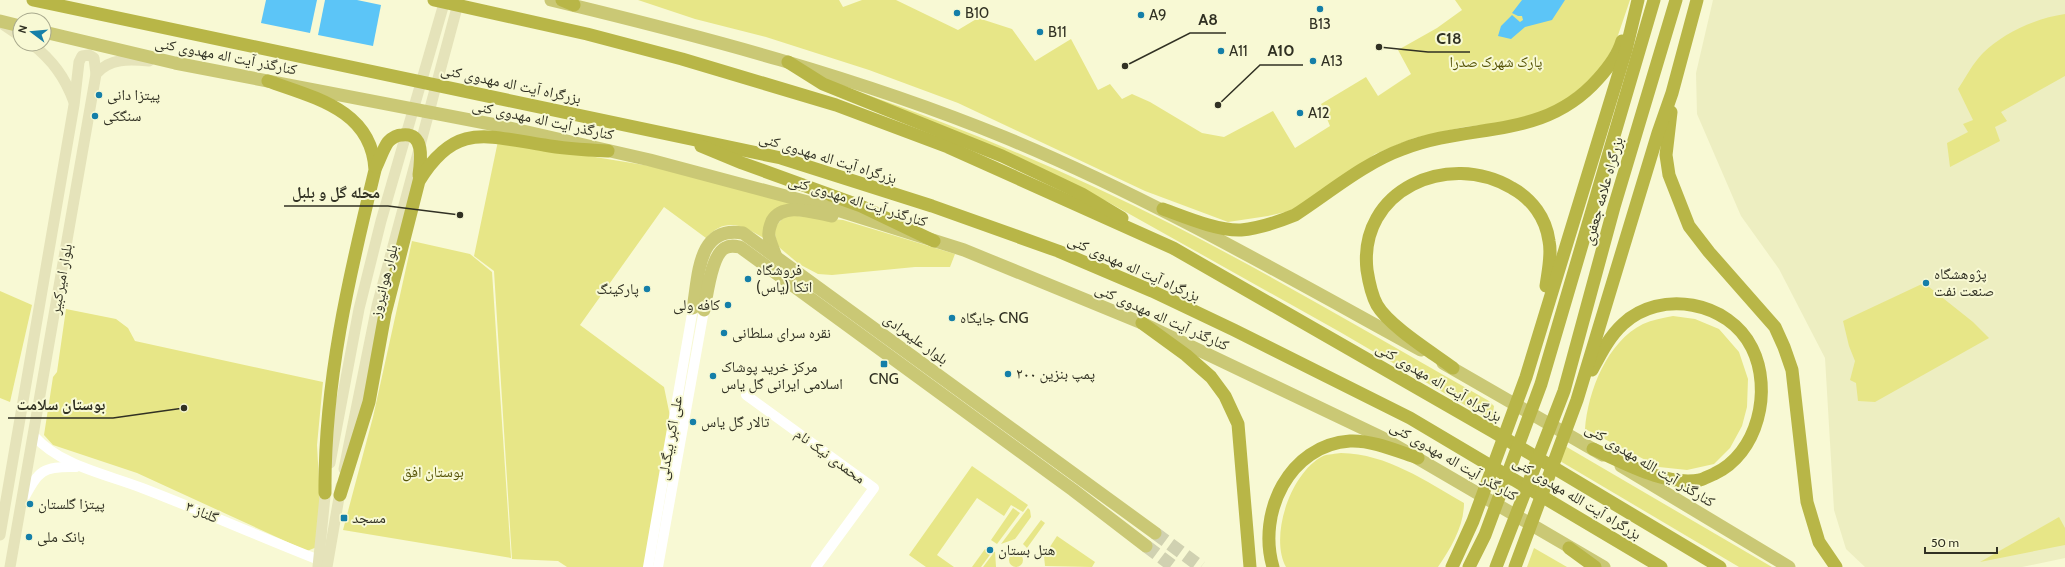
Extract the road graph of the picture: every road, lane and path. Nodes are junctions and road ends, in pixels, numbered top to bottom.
1 (33, 0) edge
2 (434, 0) edge
3 (445, 0) edge
4 (459, 0) edge
5 (552, 0) edge
6 (1638, 0) edge
7 (1654, 0) edge
8 (1676, 0) edge
9 (1697, 0) edge
10 (568, 3) edge
11 (1633, 18) junction
12 (0, 22) edge
13 (12, 24) edge
14 (12, 30) edge
15 (52, 34) edge
16 (42, 52) edge
17 (788, 62) junction
18 (175, 63) junction
19 (96, 74) junction
20 (268, 80) junction
21 (1672, 93) junction
22 (74, 105) junction
23 (681, 137) junction
24 (608, 151) junction
25 (375, 170) junction
26 (419, 181) junction
27 (1163, 209) junction
28 (867, 220) junction
29 (934, 241) junction
30 (1173, 248) junction
31 (776, 257) junction
32 (698, 309) junction
33 (1142, 323) junction
34 (1537, 342) junction
35 (1453, 368) junction
36 (746, 395) dead end
37 (1577, 400) junction
38 (34, 436) junction
39 (1593, 449) junction
40 (1476, 457) joint
41 (1418, 458) junction
42 (83, 467) junction
43 (325, 493) junction
44 (340, 495) junction
45 (22, 502) junction
46 (1473, 521) junction
47 (1155, 533) tunnel mouth
48 (0, 535) edge
49 (1146, 546) tunnel mouth
50 (1569, 548) junction
51 (1516, 564) edge
52 (322, 565) edge
53 (10, 567) edge
54 (648, 567) edge
55 (658, 567) edge
56 (816, 567) edge
57 (1250, 567) edge
58 (1273, 567) edge
59 (1448, 567) edge
60 (1452, 567) edge
61 (1469, 567) edge
62 (1496, 567) edge
63 (1595, 567) edge
64 (1604, 567) edge
65 (1661, 567) edge
66 (1720, 567) edge
67 (1789, 567) edge
68 (1836, 567) edge

1 - 23 highway, بزرگراه آیت اله مهدوی کنی
2 - 30 highway, بزرگراه آیت اله مهدوی کنی
3 - 43 main road, بلوار هوانیروز
4 - 44 main road, بلوار هوانیروز
5 - 10 main road
6 - 11 highway
7 - 61 highway, بزرگراه علامه جعفری
8 - 62 highway, بزرگراه علامه جعفری
9 - 21 highway
10 - 17 main road
11 - 27 highway
11 - 34 highway
12 - 13 main road
12 - 14 main road
15 - 18 main road, کنارگذر آیت اله مهدوی کنی
16 - 22 main road
17 - 27 main road
17 - 30 highway
18 - 19 main road
18 - 20 main road, کنارگذر آیت اله مهدوی کنی
19 - 22 main road, بلوار امیرکبیر
19 - 38 main road, بلوار امیرکبیر
20 - 24 main road, کنارگذر آیت اله مهدوی کنی
20 - 25 highway
21 - 37 highway
21 - 68 highway
22 - 48 main road, بلوار امیرکبیر
23 - 29 highway
23 - 40 highway, بزرگراه آیت اله مهدوی کنی
24 - 26 highway
24 - 28 main road, کنارگذر آیت اله مهدوی کنی
25 - 26 highway
25 - 43 highway
26 - 44 highway
27 - 35 main road
28 - 29 main road, کنارگذر آیت اله مهدوی کنی
28 - 31 main road
29 - 33 main road, کنارگذر آیت اله مهدوی کنی
30 - 66 highway, بزرگراه آیت اله مهدوی کنی
31 - 32 main road, بلوار علیمرادی
31 - 47 main road, بلوار علیمرادی
32 - 49 main road, بلوار علیمرادی
32 - 54 street, علی اکبر بیگدلی
32 - 55 street, علی اکبر بیگدلی
33 - 41 main road, کنارگذر آیت اله مهدوی کنی
33 - 57 highway
34 - 35 highway
34 - 46 highway
35 - 39 main road, کنارگذر آیت الله مهدوی کنی
36 - 56 street, محمدی نیک نام
37 - 39 highway
37 - 51 highway
38 - 42 street
38 - 45 main road, بلوار امیرکبیر
39 - 67 main road, کنارگذر آیت الله مهدوی کنی
40 - 65 highway, بزرگراه آیت الله مهدوی کنی
41 - 50 main road, کنارگذر آیت اله مهدوی کنی
41 - 58 highway
42 - 45 street
42 - 52 street, گلناز ۳
43 - 52 main road, بلوار هوانیروز
44 - 52 main road, بلوار هوانیروز
45 - 53 main road, بلوار امیرکبیر
46 - 59 highway
46 - 60 highway
50 - 63 highway
50 - 64 main road, کنارگذر آیت اله مهدوی کنی

